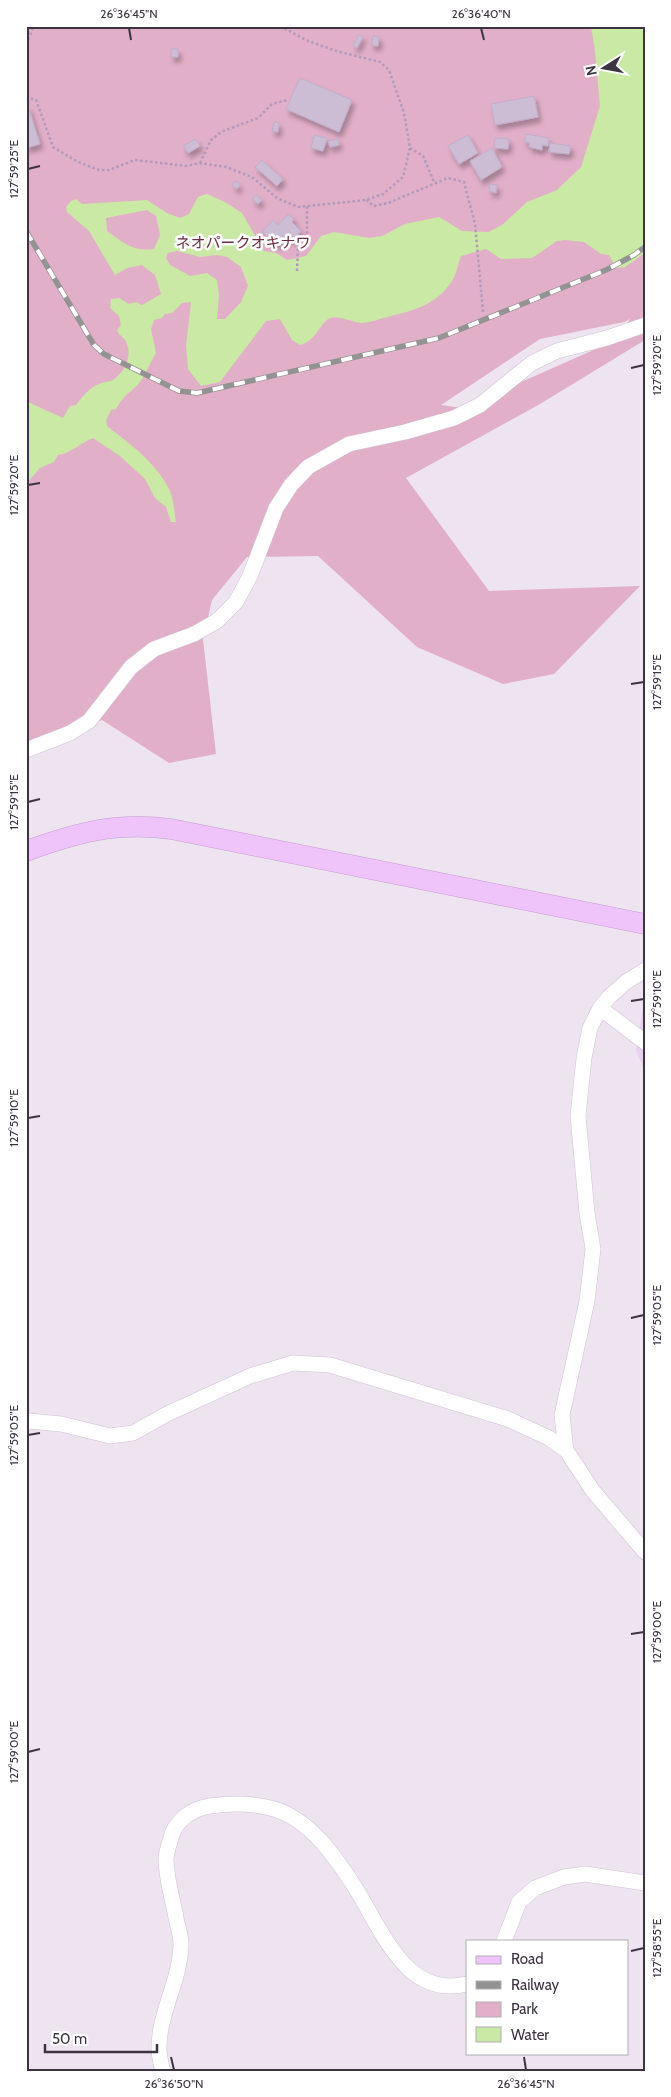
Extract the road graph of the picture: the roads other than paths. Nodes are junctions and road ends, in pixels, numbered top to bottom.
1 (645, 325) edge
2 (26, 750) edge
3 (26, 851) edge
4 (645, 924) edge
5 (645, 970) edge
6 (600, 1008) junction
7 (645, 1042) edge
8 (26, 1424) edge
9 (566, 1450) junction
10 (645, 1552) edge
11 (645, 1884) edge
12 (504, 1940) edge
13 (466, 1984) edge
14 (163, 2071) edge

1 - 2 street
3 - 4 street
5 - 6 street
6 - 7 street
6 - 9 street
8 - 9 street
9 - 10 street
11 - 12 street
13 - 14 street

